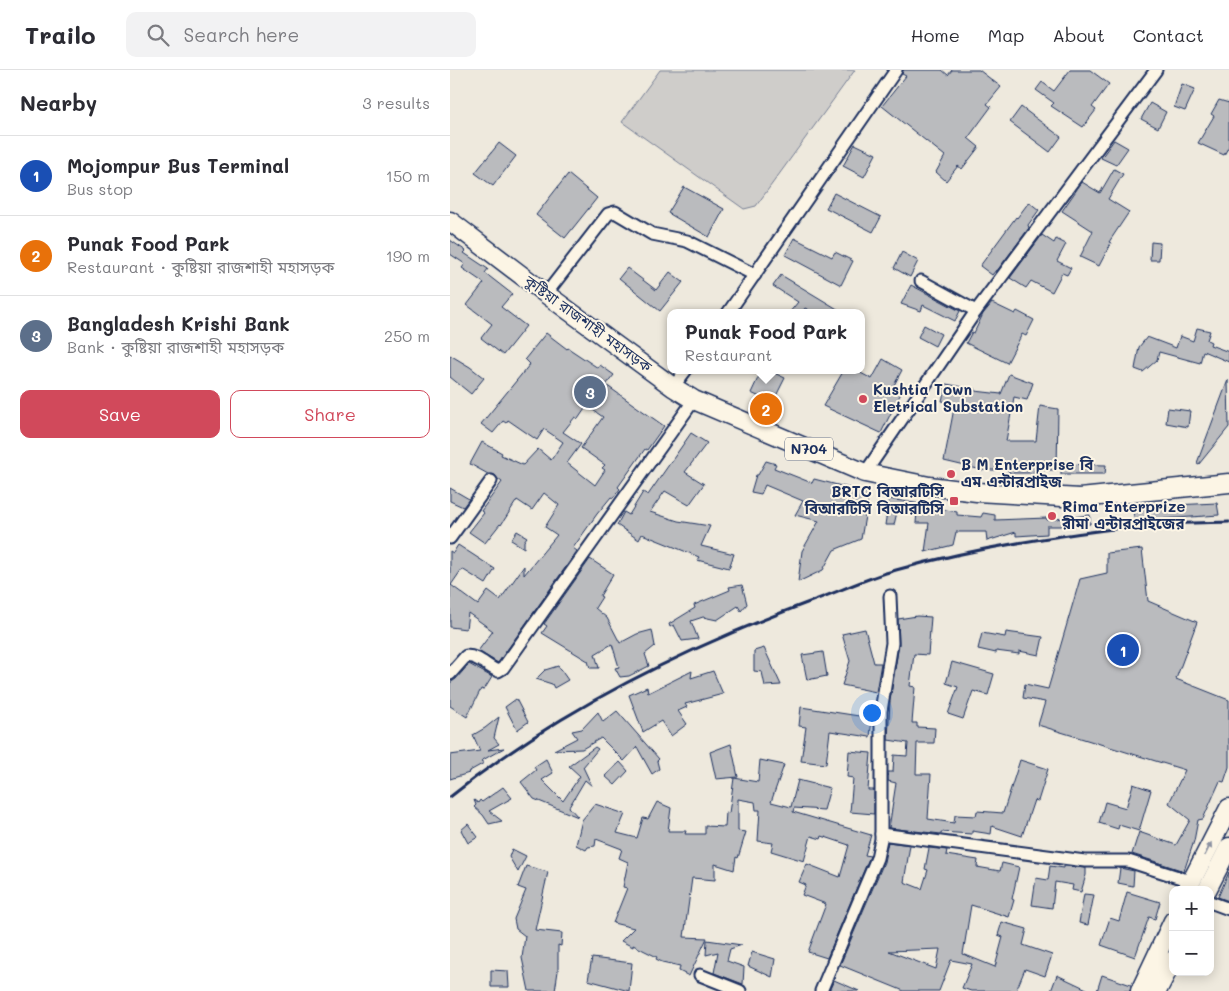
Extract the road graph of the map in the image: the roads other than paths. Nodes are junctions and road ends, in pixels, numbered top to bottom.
1 (896, 70) edge
2 (1156, 70) edge
3 (450, 221) edge
4 (755, 275) junction
5 (921, 281) dead end
6 (546, 294) junction
7 (731, 309) edge
8 (976, 312) junction
9 (683, 374) edge
10 (674, 387) junction
11 (694, 400) junction
12 (865, 473) junction
13 (491, 481) dead end
14 (1229, 483) edge
15 (450, 538) edge
16 (890, 596) dead end
17 (450, 674) edge
18 (1229, 808) edge
19 (881, 834) junction
20 (1229, 847) edge
21 (1188, 886) edge
22 (1191, 886) edge
23 (1209, 886) edge
24 (1214, 903) edge
25 (1229, 909) edge
26 (1169, 929) edge
27 (1169, 968) edge
28 (700, 975) dead end
29 (740, 991) edge
30 (821, 991) edge
31 (1140, 991) edge
32 (1157, 991) edge

1 - 4 street
2 - 8 street
3 - 6 highway, কুষ্টিয়া রাজশাহী মহাসড়ক / N704
4 - 6 street
4 - 7 street
5 - 8 street
6 - 10 highway, কুষ্টিয়া রাজশাহী মহাসড়ক / N704
8 - 12 street
9 - 10 street
10 - 11 highway, কুষ্টিয়া রাজশাহী মহাসড়ক / N704
11 - 12 highway, কুষ্টিয়া রাজশাহী মহাসড়ক / N704
11 - 17 street
12 - 14 highway, কুষ্টিয়া রাজশাহী মহাসড়ক / N704
13 - 15 street
16 - 19 street
22 -> 18 highway
19 - 21 street
19 - 30 street
20 - 23 highway
24 - 25 street
26 - 31 highway
27 - 32 highway
28 - 29 street

